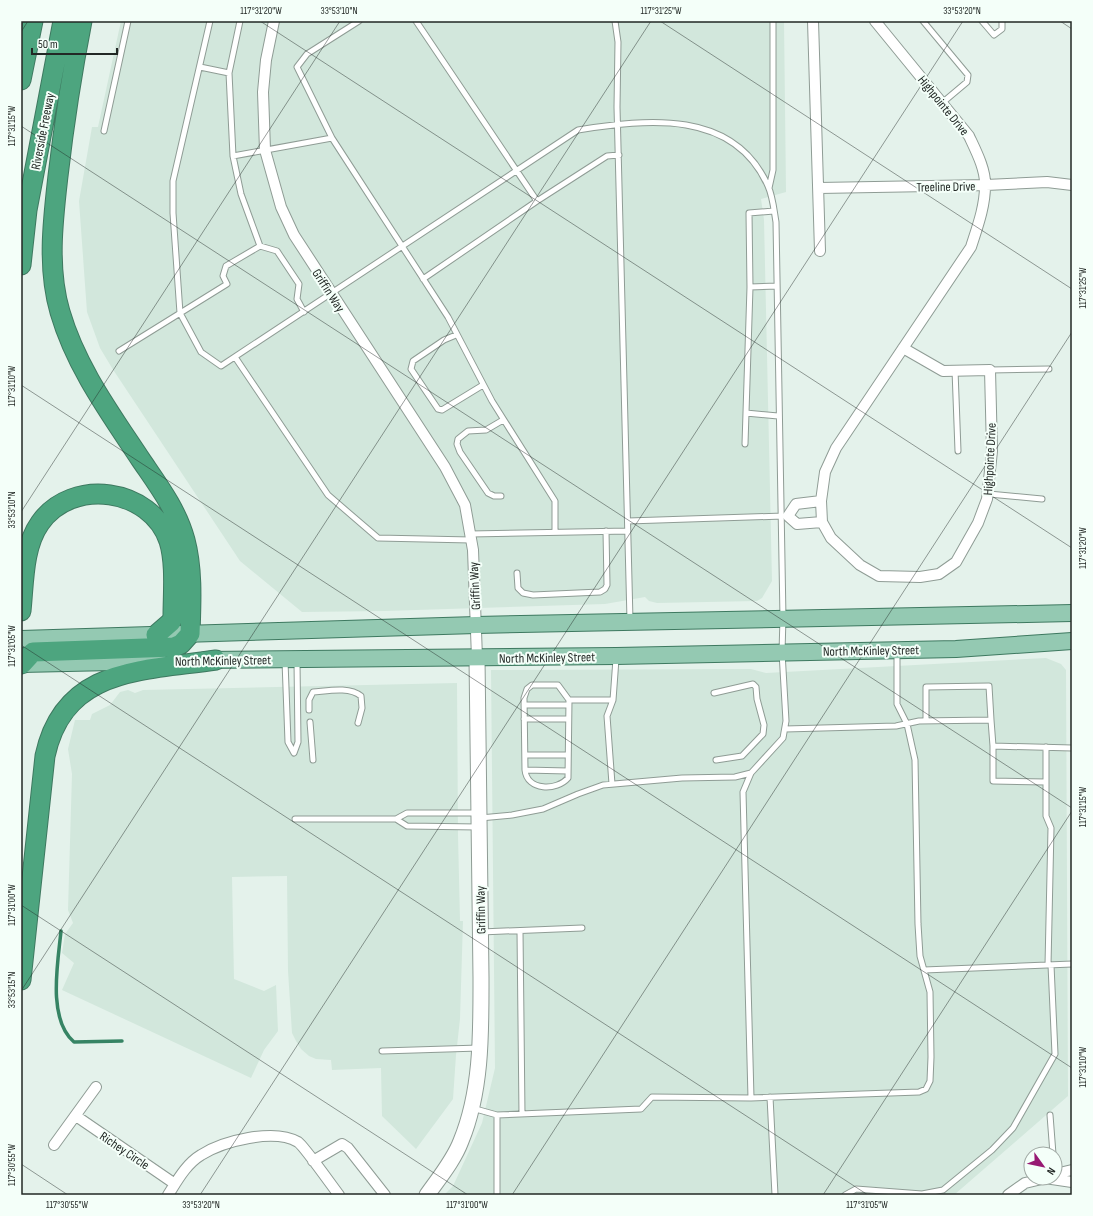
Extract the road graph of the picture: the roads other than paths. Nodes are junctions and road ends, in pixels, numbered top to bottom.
1 (63, 21) edge
2 (82, 21) edge
3 (128, 21) edge
4 (210, 21) edge
5 (240, 21) edge
6 (274, 21) edge
7 (359, 21) edge
8 (416, 21) edge
9 (615, 21) edge
10 (773, 21) edge
11 (813, 21) edge
12 (875, 21) edge
13 (923, 21) edge
14 (982, 21) edge
15 (1002, 21) edge
16 (33, 22) edge
17 (21, 44) edge
18 (200, 67) junction
19 (229, 72) junction
20 (21, 80) edge
21 (942, 103) junction
22 (618, 124) junction
23 (104, 131) dead end
24 (332, 138) junction
25 (265, 150) junction
26 (618, 155) junction
27 (233, 156) junction
28 (516, 170) junction
29 (1072, 185) edge
30 (986, 186) junction
31 (769, 188) junction
32 (819, 188) junction
33 (538, 201) junction
34 (774, 211) junction
35 (260, 246) junction
36 (402, 247) junction
37 (820, 251) dead end
38 (21, 265) edge
39 (422, 279) junction
40 (777, 286) junction
41 (750, 287) junction
42 (331, 295) junction
43 (304, 312) junction
44 (180, 313) junction
45 (456, 335) junction
46 (904, 348) junction
47 (119, 351) dead end
48 (235, 357) junction
49 (1049, 369) dead end
50 (955, 370) junction
51 (990, 370) junction
52 (483, 385) junction
53 (746, 413) junction
54 (778, 416) junction
55 (504, 420) junction
56 (745, 444) dead end
57 (958, 451) dead end
58 (989, 494) junction
59 (501, 496) dead end
60 (1042, 499) dead end
61 (821, 501) junction
62 (784, 516) junction
63 (628, 521) junction
64 (822, 522) junction
65 (606, 531) junction
66 (628, 531) junction
67 (555, 532) junction
68 (470, 537) junction
69 (516, 573) dead end
70 (21, 611) edge
71 (1072, 613) edge
72 (783, 618) junction
73 (630, 622) junction
74 (476, 625) junction
75 (190, 634) junction
76 (156, 635) junction
77 (21, 639) edge
78 (1072, 641) edge
79 (897, 650) junction
80 (782, 652) junction
81 (616, 656) junction
82 (477, 658) junction
83 (216, 660) junction
84 (291, 660) junction
85 (21, 664) edge
86 (714, 693) dead end
87 (613, 700) junction
88 (568, 703) junction
89 (524, 705) junction
90 (309, 710) dead end
91 (524, 719) junction
92 (568, 719) junction
93 (991, 720) junction
94 (926, 721) junction
95 (310, 722) dead end
96 (358, 723) dead end
97 (907, 724) junction
98 (785, 729) junction
99 (993, 746) junction
100 (1046, 747) junction
101 (1072, 748) edge
102 (525, 755) junction
103 (568, 755) junction
104 (313, 760) dead end
105 (716, 760) dead end
106 (525, 770) junction
107 (568, 771) junction
108 (751, 773) junction
109 (1046, 782) junction
110 (612, 784) junction
111 (295, 819) dead end
112 (396, 819) junction
113 (479, 819) junction
114 (582, 928) dead end
115 (520, 931) junction
116 (480, 932) junction
117 (1072, 964) edge
118 (1050, 965) junction
119 (924, 970) junction
120 (21, 980) edge
121 (479, 1048) junction
122 (382, 1051) dead end
123 (96, 1087) dead end
124 (770, 1097) junction
125 (751, 1098) junction
126 (472, 1108) junction
127 (522, 1114) junction
128 (496, 1115) junction
129 (1050, 1115) dead end
130 (76, 1116) junction
131 (54, 1145) dead end
132 (1052, 1146) edge
133 (313, 1161) junction
134 (175, 1184) junction
135 (1023, 1184) edge
136 (168, 1195) edge
137 (339, 1195) edge
138 (386, 1195) edge
139 (428, 1195) edge
140 (497, 1195) edge
141 (775, 1195) edge
142 (845, 1195) edge
143 (1008, 1195) edge

1 - 38 highway, Riverside Freeway
2 - 75 highway
3 - 23 lane
4 - 18 lane
5 - 19 lane
6 - 25 street, Griffin Way
7 - 24 lane
8 - 28 lane
9 - 22 lane
10 - 31 lane
11 - 32 street
12 - 21 street, Highpointe Drive
13 - 21 lane
14 - 15 lane
16 - 17 highway
16 - 20 highway
18 - 19 lane
18 - 44 lane
19 - 27 lane
21 - 30 street, Highpointe Drive
22 - 26 lane
22 - 28 lane
22 - 31 lane
24 - 25 lane
24 - 36 lane
25 - 27 lane
25 - 42 street, Griffin Way
26 - 33 lane
26 - 63 lane
27 - 35 lane
28 - 33 lane
28 - 36 lane
29 - 30 street, Treeline Drive
30 - 32 street, Treeline Drive
30 - 46 street, Highpointe Drive
31 - 34 lane
32 - 37 street
33 - 39 lane
34 - 40 lane
34 - 41 lane
35 - 43 lane
35 - 44 lane
36 - 39 lane
36 - 42 lane
39 - 45 lane
40 - 41 lane
40 - 54 lane
41 - 53 lane
42 - 43 lane
42 - 68 street, Griffin Way
43 - 48 lane
44 - 47 lane
44 - 48 lane
45 - 52 lane
45 - 52 lane
46 - 50 street
46 - 61 street, Highpointe Drive
48 - 68 lane
49 - 51 lane
50 - 51 street
50 - 57 lane
51 - 58 street, Highpointe Drive
52 - 55 lane
53 - 54 lane
53 - 56 lane
54 - 62 lane
55 - 59 lane
55 - 67 lane
58 - 60 lane
58 - 64 street, Highpointe Drive
61 - 62 street
61 - 64 street, Highpointe Drive
62 - 63 lane
62 - 64 street
62 - 72 lane
63 - 66 lane
65 - 66 lane
65 - 67 lane
65 - 69 lane
66 - 73 lane
67 - 68 lane
68 - 74 street, Griffin Way
70 - 76 highway
71 - 72 main road, North McKinley Street
72 - 73 main road, North McKinley Street
72 - 80 lane
73 - 74 main road, North McKinley Street
74 - 75 main road, North McKinley Street
74 - 82 street, Griffin Way
75 - 76 main road, North McKinley Street
75 - 85 highway
76 - 77 main road, North McKinley Street
78 - 79 main road, North McKinley Street
79 - 80 main road, North McKinley Street
79 - 97 lane
80 - 81 main road, North McKinley Street
80 - 98 lane
81 - 82 main road, North McKinley Street
81 - 87 lane
82 - 84 main road, North McKinley Street
82 - 113 street, Griffin Way
83 - 84 main road, North McKinley Street
83 - 85 main road, North McKinley Street
83 - 120 highway
84 - 84 lane
86 - 105 lane
87 - 88 lane
87 - 110 lane
88 - 89 lane
88 - 89 lane
88 - 92 lane
89 - 91 lane
90 - 96 lane
91 - 92 lane
91 - 102 lane
92 - 103 lane
93 - 94 lane
93 - 94 lane
93 - 99 lane
94 - 97 lane
95 - 104 lane
97 - 98 lane
97 - 119 lane
98 - 108 lane
99 - 100 lane
99 - 109 lane
100 - 101 lane
100 - 109 lane
102 - 103 lane
102 - 106 lane
103 - 107 lane
106 - 107 lane
106 - 107 lane
108 - 110 lane
108 - 125 lane
109 - 118 lane
110 - 113 lane
111 - 112 lane
112 - 113 lane
112 - 113 lane
113 - 116 street, Griffin Way
114 - 115 lane
115 - 116 lane
115 - 127 lane
116 - 121 street, Griffin Way
117 - 118 lane
118 - 119 lane
118 - 142 lane
119 - 124 lane
121 - 122 lane
121 - 126 street, Griffin Way
123 - 130 street
124 - 125 lane
124 - 141 lane
125 - 127 lane
126 - 128 lane
126 - 139 street, Griffin Way
127 - 128 lane
128 - 140 lane
129 - 132 lane
130 - 131 street
130 - 134 street, Richey Circle
133 - 134 street
133 - 137 street
133 - 138 street
134 - 136 street
135 - 143 street

